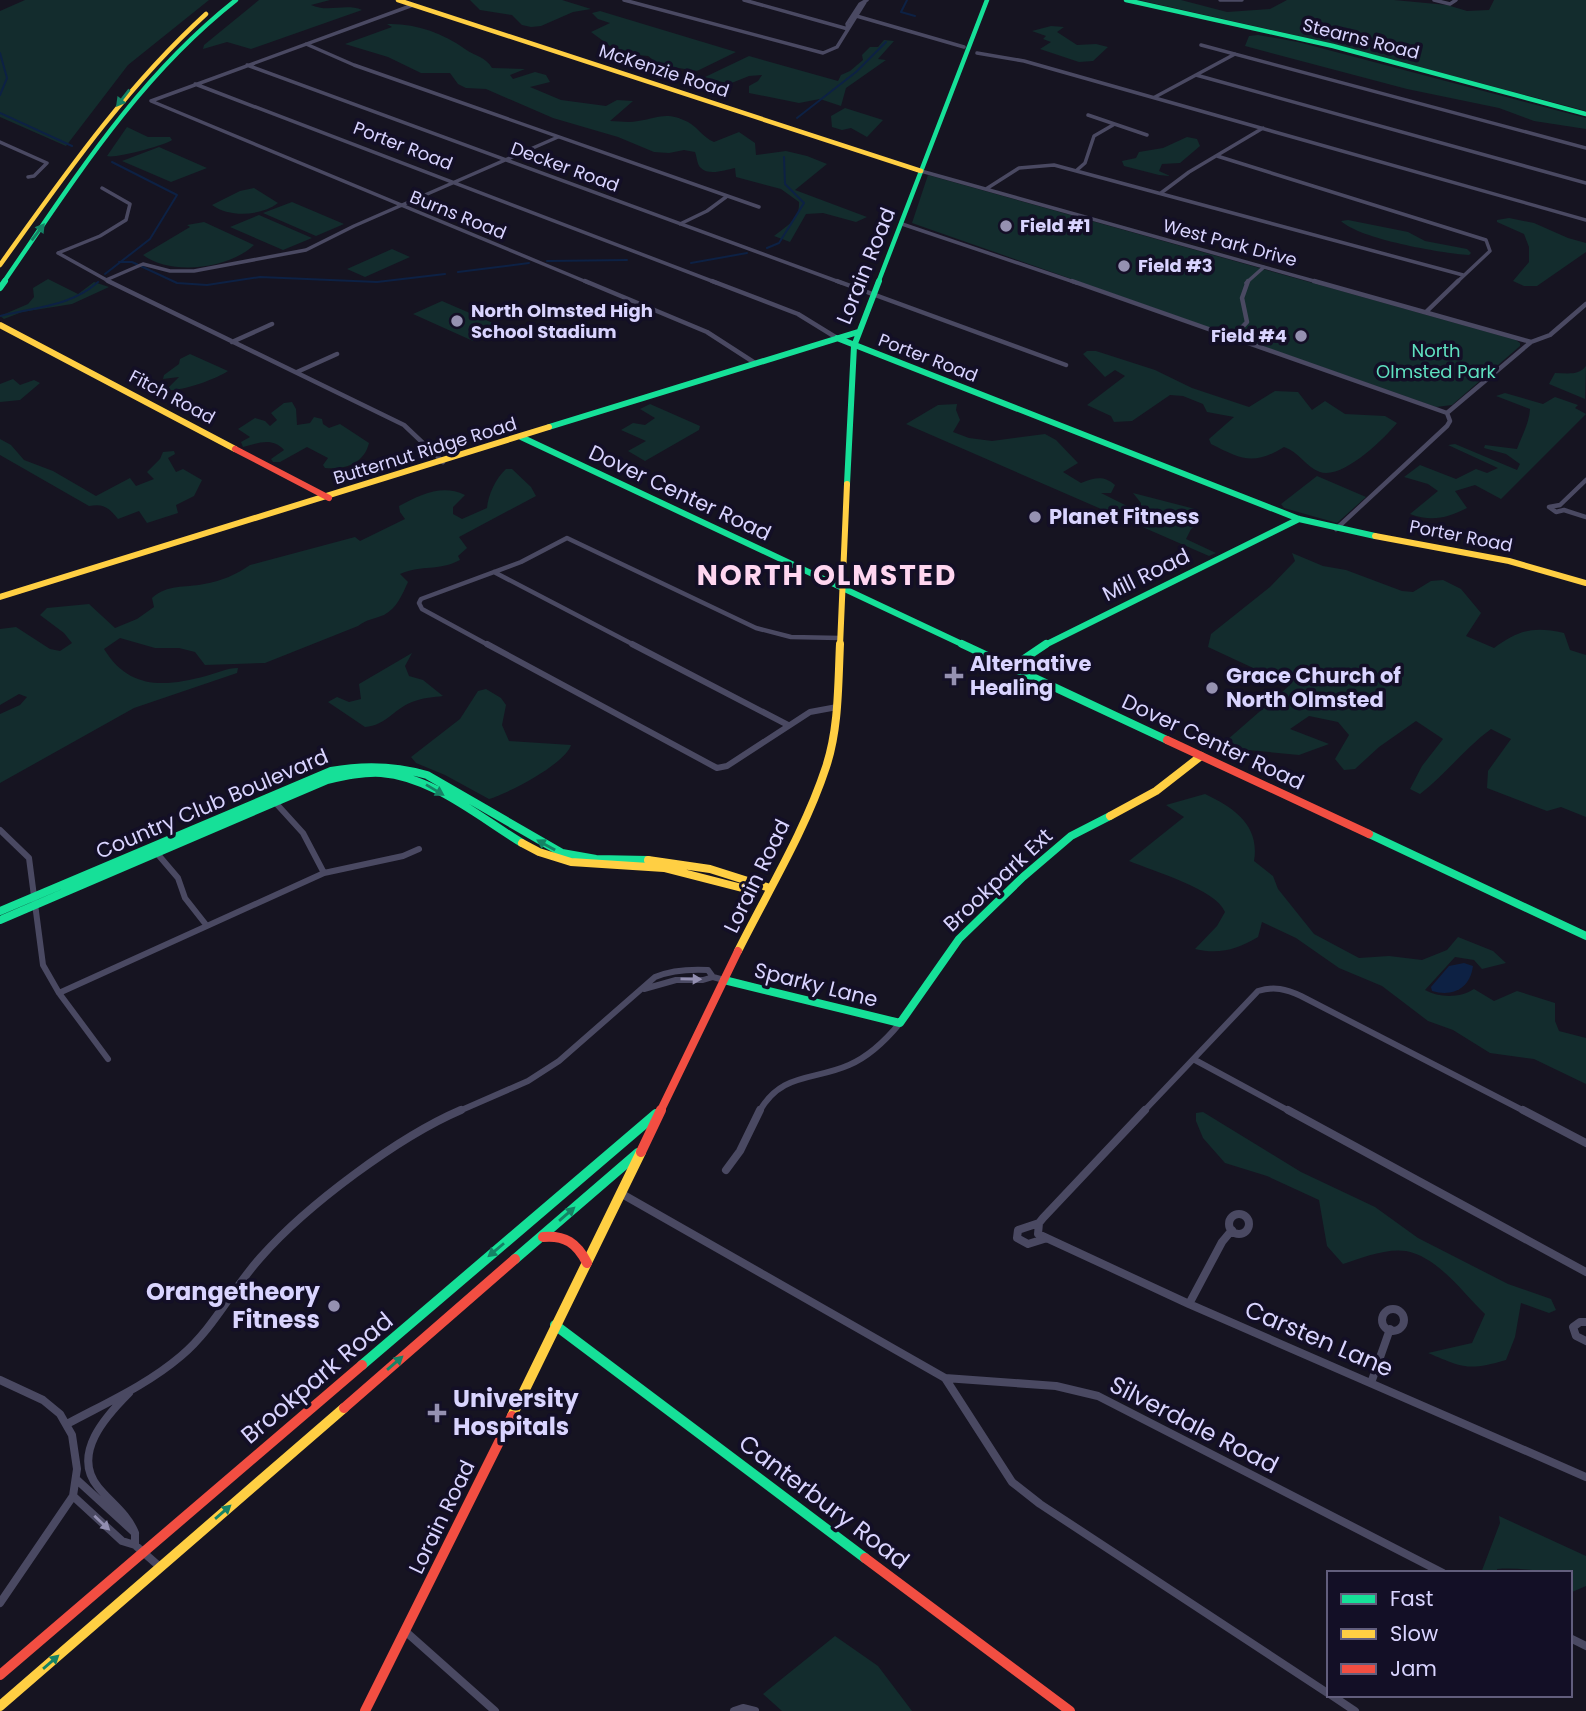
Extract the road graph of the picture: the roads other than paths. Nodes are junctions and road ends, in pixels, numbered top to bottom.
1 (225, 0) edge
2 (236, 0) edge
3 (398, 0) edge
4 (624, 0) edge
5 (744, 0) edge
6 (858, 0) edge
7 (987, 0) edge
8 (1126, 0) edge
9 (1220, 0) edge
10 (1242, 0) edge
11 (1434, 0) edge
12 (1456, 0) edge
13 (866, 1) edge
14 (413, 5) junction
15 (853, 15) junction
16 (860, 17) junction
17 (848, 29) junction
18 (306, 44) junction
19 (1201, 45) dead end
20 (969, 50) junction
21 (1235, 54) junction
22 (247, 65) junction
23 (1196, 75) junction
24 (195, 83) junction
25 (1153, 97) junction
26 (1586, 114) edge
27 (1088, 115) dead end
28 (1113, 124) junction
29 (1263, 128) junction
30 (1147, 135) dead end
31 (558, 137) junction
32 (0, 142) edge
33 (1586, 148) edge
34 (1216, 156) junction
35 (506, 160) junction
36 (1077, 170) junction
37 (921, 171) junction
38 (28, 177) dead end
39 (455, 183) junction
40 (1586, 183) edge
41 (102, 188) dead end
42 (986, 189) junction
43 (1161, 192) junction
44 (726, 197) junction
45 (401, 206) junction
46 (759, 208) dead end
47 (1586, 220) edge
48 (680, 224) junction
49 (902, 224) junction
50 (0, 265) edge
51 (1264, 267) junction
52 (1463, 275) junction
53 (106, 280) junction
54 (0, 288) edge
55 (873, 294) junction
56 (1586, 304) edge
57 (1426, 312) junction
58 (272, 324) dead end
59 (0, 325) edge
60 (858, 332) junction
61 (837, 338) junction
62 (1232, 338) junction
63 (232, 342) junction
64 (1531, 342) junction
65 (854, 346) junction
66 (337, 354) dead end
67 (755, 363) junction
68 (1066, 365) dead end
69 (297, 372) junction
70 (1447, 414) junction
71 (521, 437) junction
72 (443, 462) junction
73 (1586, 480) edge
74 (329, 498) junction
75 (1562, 508) junction
76 (1552, 511) dead end
77 (1586, 517) edge
78 (1298, 519) junction
79 (1336, 529) junction
80 (494, 572) junction
81 (1586, 583) edge
82 (844, 590) junction
83 (0, 597) edge
84 (840, 638) junction
85 (1012, 667) junction
86 (837, 707) junction
87 (788, 725) junction
88 (1201, 756) junction
89 (272, 799) junction
90 (0, 830) edge
91 (419, 849) dead end
92 (154, 850) junction
93 (324, 873) junction
94 (770, 888) junction
95 (35, 894) junction
96 (34, 905) junction
97 (0, 911) edge
98 (0, 920) edge
99 (207, 926) junction
100 (1586, 936) edge
101 (724, 980) junction
102 (59, 993) junction
103 (900, 1023) junction
104 (108, 1059) dead end
105 (1195, 1060) junction
106 (660, 1111) junction
107 (1586, 1143) edge
108 (642, 1149) junction
109 (726, 1170) dead end
110 (622, 1194) junction
111 (1039, 1223) junction
112 (1232, 1230) dead end
113 (1041, 1236) junction
114 (541, 1237) junction
115 (587, 1263) junction
116 (1586, 1272) edge
117 (1189, 1304) junction
118 (1586, 1322) edge
119 (555, 1325) junction
120 (1390, 1329) dead end
121 (1586, 1341) edge
122 (945, 1378) junction
123 (0, 1380) edge
124 (1371, 1382) junction
125 (136, 1386) junction
126 (67, 1424) junction
127 (1586, 1476) edge
128 (76, 1479) junction
129 (73, 1496) junction
130 (135, 1533) junction
131 (139, 1548) junction
132 (160, 1567) junction
133 (1439, 1571) edge
134 (0, 1603) edge
135 (404, 1630) junction
136 (0, 1675) edge
137 (1327, 1693) edge
138 (1333, 1697) edge
139 (0, 1706) edge
140 (365, 1711) edge
141 (495, 1711) edge
142 (734, 1711) edge
143 (755, 1711) edge
144 (1070, 1711) edge
145 (1355, 1711) edge

1 -> 50 main road
54 -> 2 main road
3 - 14 main road, McKenzie Road
4 - 17 street
5 - 17 street
6 - 13 street
7 - 20 main road, Lorain Road
8 - 26 main road, Stearns Road
9 - 10 street
11 - 12 street
13 - 15 street
13 - 16 street
14 - 18 street
14 - 37 main road, McKenzie Road
15 - 16 street
15 - 17 street
16 - 17 street
16 - 20 street
18 - 22 street
18 - 31 street
19 - 21 street
20 - 25 street
20 - 37 main road, Lorain Road
21 - 23 street
21 - 33 street
22 - 24 street
22 - 35 street, Decker Road
23 - 25 street
23 - 40 street
24 - 39 street, Porter Road
24 - 45 street, Burns Road
25 - 29 street
27 - 28 street
28 - 30 street
28 - 36 street
29 - 34 street
29 - 47 street
31 - 35 street
31 - 44 street
32 - 38 street
34 - 43 street
34 - 52 street
35 - 39 street
35 - 48 street, Decker Road
36 - 42 street
36 - 43 street
37 - 42 street, West Park Drive
37 - 49 main road, Lorain Road
39 - 45 street
39 - 61 street, Porter Road
41 - 53 street
42 - 51 street, West Park Drive
43 - 52 street
44 - 46 street
44 - 48 street
45 - 53 street
45 - 67 street, Burns Road
48 - 55 street, Decker Road
49 - 55 main road, Lorain Road
49 - 62 street
51 - 57 street, West Park Drive
51 - 62 street
52 - 57 street
53 - 63 street
55 - 60 main road, Lorain Road
55 - 68 street, Decker Road
56 - 64 street
57 - 64 street, West Park Drive
58 - 63 street
59 - 74 main road, Fitch Road
60 - 61 main road, Butternut Ridge Road
60 - 65 main road, Lorain Road
61 - 65 main road, Porter Road
61 - 67 main road, Butternut Ridge Road
62 - 70 street
63 - 69 street
64 - 70 street
65 - 78 main road, Porter Road
65 - 82 main road, Lorain Road
66 - 69 street
67 - 71 main road, Butternut Ridge Road
69 - 72 street
70 - 79 street
71 - 72 main road, Butternut Ridge Road
71 - 82 main road, Dover Center Road
72 - 74 main road, Butternut Ridge Road
73 - 75 street
74 - 83 main road, Butternut Ridge Road
75 - 76 street
75 - 77 street
78 - 79 main road, Porter Road
78 - 85 main road, Mill Road
79 - 81 main road, Porter Road
80 - 84 street
80 - 87 street
80 - 87 street
82 - 84 main road, Lorain Road
82 - 85 main road, Dover Center Road
84 - 86 main road, Lorain Road
85 - 88 main road, Dover Center Road
86 - 87 street
86 - 94 main road, Lorain Road
88 - 100 main road, Dover Center Road
88 - 103 main road, Brookpark Ext
89 - 92 main road, Country Club Boulevard
89 - 93 street
89 - 94 main road, Country Club Boulevard
90 - 95 street
91 - 93 street
92 - 95 main road, Country Club Boulevard
92 - 96 main road, Country Club Boulevard
92 - 99 street
93 - 99 street
94 - 101 main road, Lorain Road
95 - 96 street
95 - 97 main road, Country Club Boulevard
96 - 98 main road, Country Club Boulevard
96 - 102 street
99 - 102 street
101 - 103 main road, Sparky Lane
101 - 106 main road, Lorain Road
101 - 125 street
102 - 104 street
103 - 109 street, Brookpark Ext
105 - 107 street
105 - 111 street
105 - 116 street
106 - 108 main road, Lorain Road
106 -> 131 main road, Brookpark Road
108 - 110 main road, Lorain Road
114 -> 108 main road, Brookpark Road
110 - 115 main road, Lorain Road
110 - 122 street, Silverdale Road
111 - 113 street
111 - 113 street, Carsten Lane
112 - 117 street
113 - 117 street, Carsten Lane
114 - 115 main road
132 -> 114 main road, Brookpark Road
115 - 119 main road, Lorain Road
117 - 124 street, Carsten Lane
118 - 121 street
119 - 135 main road, Lorain Road
119 - 144 main road, Canterbury Road
120 - 124 street
122 - 133 street, Silverdale Road
122 - 137 street
123 - 126 street
124 - 127 street, Carsten Lane
125 - 126 street
125 - 130 street
126 - 128 street
128 - 129 street
128 - 130 street
129 -> 131 street
129 - 134 street
130 - 131 street
131 - 132 street
131 - 136 main road, Brookpark Road
139 -> 132 main road, Brookpark Road
135 - 140 main road, Lorain Road
135 - 141 street
138 - 145 street
142 - 143 street

